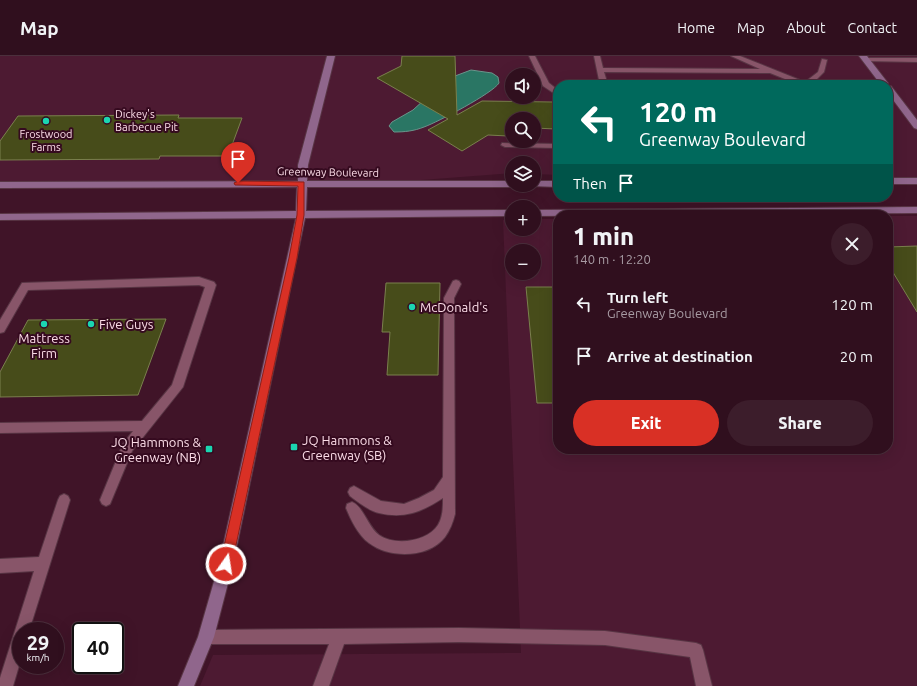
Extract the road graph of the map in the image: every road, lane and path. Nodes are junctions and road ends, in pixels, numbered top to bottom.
1 (331, 56) edge
2 (532, 56) edge
3 (597, 56) edge
4 (734, 56) edge
5 (864, 58) edge
6 (824, 60) dead end
7 (917, 60) edge
8 (601, 70) junction
9 (771, 71) junction
10 (603, 80) edge
11 (794, 80) edge
12 (813, 80) edge
13 (881, 80) edge
14 (553, 90) edge
15 (893, 95) edge
16 (917, 126) edge
17 (541, 146) edge
18 (553, 146) edge
19 (893, 181) edge
20 (917, 181) edge
21 (302, 184) junction
22 (505, 184) edge
23 (541, 184) edge
24 (553, 184) edge
25 (0, 185) edge
26 (893, 210) edge
27 (917, 210) edge
28 (505, 213) edge
29 (541, 213) edge
30 (553, 213) edge
31 (301, 215) junction
32 (0, 217) edge
33 (456, 284) dead end
34 (0, 329) edge
35 (145, 426) junction
36 (0, 428) edge
37 (449, 480) junction
38 (354, 492) dead end
39 (64, 500) dead end
40 (106, 500) dead end
41 (352, 508) dead end
42 (44, 564) junction
43 (0, 566) edge
44 (25, 622) edge
45 (206, 637) junction
46 (339, 637) junction
47 (12, 664) edge
48 (5, 686) edge
49 (186, 686) edge
50 (321, 686) edge
51 (704, 686) edge

1 - 21 street
2 - 14 lane
3 - 8 lane
4 - 9 lane
5 - 7 lane
5 - 13 street
6 - 12 lane
8 - 9 lane
8 - 10 lane
9 - 11 lane
15 - 16 street
17 - 18 lane
19 - 20 street
21 - 22 street, Greenway Boulevard
21 - 25 street, Greenway Boulevard
21 - 31 street
23 - 24 street
26 - 27 street
28 - 31 street
29 - 30 street
31 - 32 street
31 - 45 street
33 - 37 lane
34 - 35 lane
35 - 36 lane
35 - 40 lane
37 - 38 lane
37 - 41 lane
39 - 42 lane
42 - 43 lane
42 - 44 lane
45 - 46 lane
45 - 49 street
46 - 50 lane
46 - 51 lane
47 - 48 lane

